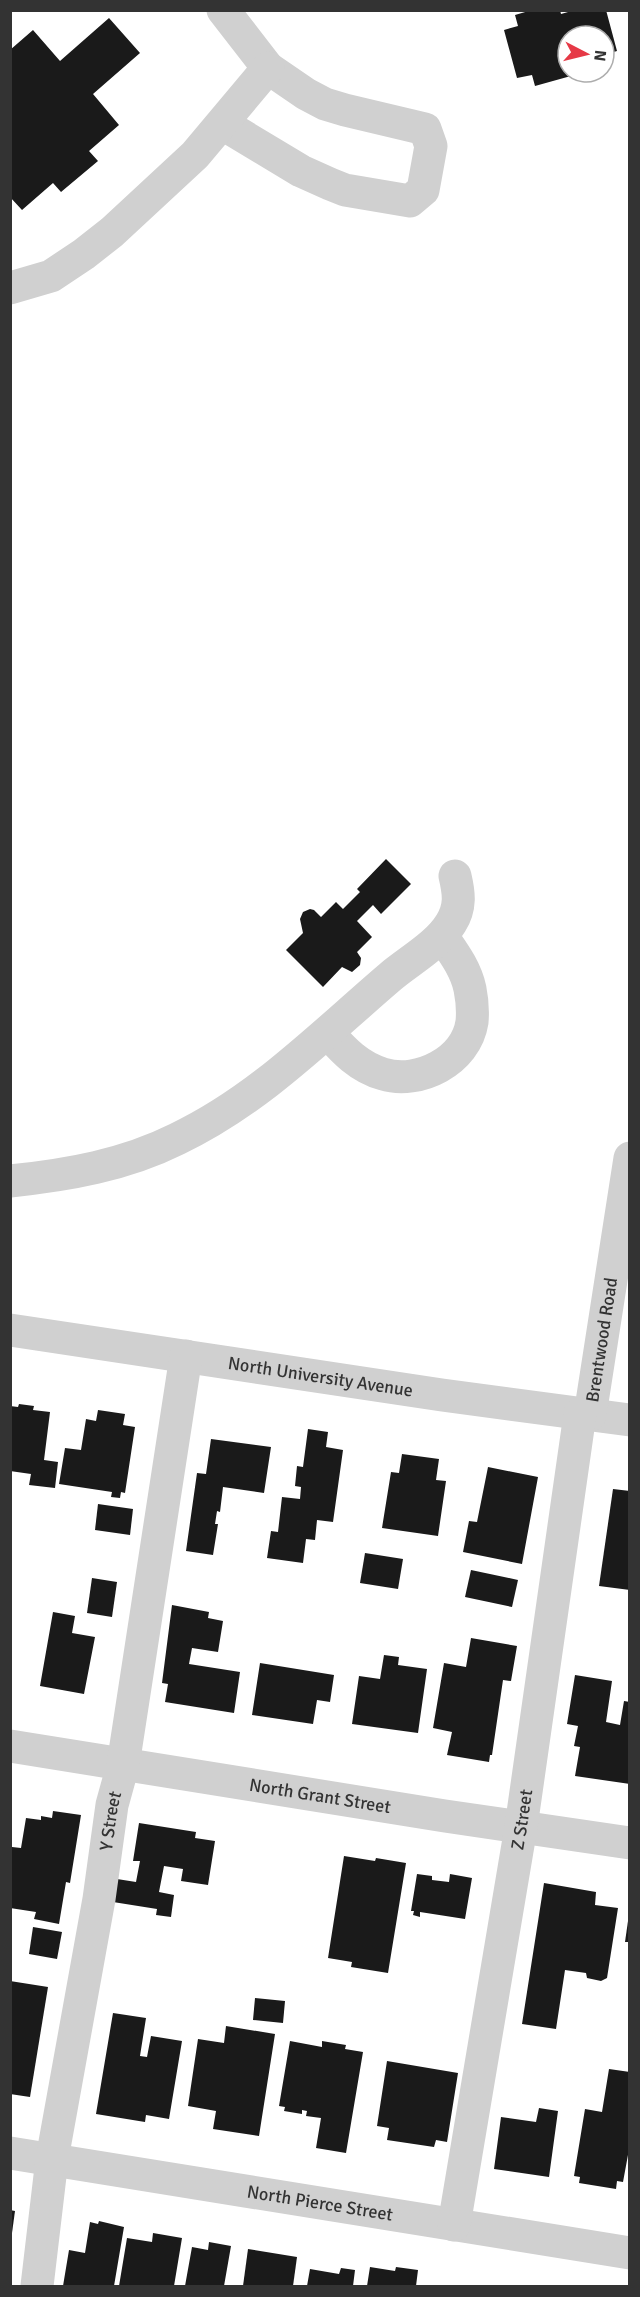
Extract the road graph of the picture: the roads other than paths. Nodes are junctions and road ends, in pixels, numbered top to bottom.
1 (223, 10) edge
2 (268, 68) junction
3 (223, 124) junction
4 (10, 288) edge
5 (455, 876) dead end
6 (442, 936) junction
7 (328, 1033) junction
8 (630, 1158) edge
9 (10, 1181) edge
10 (10, 1330) edge
11 (186, 1356) junction
12 (585, 1414) junction
13 (630, 1420) edge
14 (10, 1746) edge
15 (123, 1765) junction
16 (521, 1827) junction
17 (630, 1843) edge
18 (10, 2153) edge
19 (52, 2159) junction
20 (454, 2225) junction
21 (630, 2253) edge
22 (36, 2286) edge

1 - 2 street
2 - 3 street
2 - 3 street
3 - 4 street
5 - 6 street
6 - 7 street
6 - 7 street
7 - 9 street
8 - 12 street, Brentwood Road
10 - 11 street, North University Avenue
11 - 12 street, North University Avenue
11 - 15 street, Y Street
12 - 13 street, North University Avenue
12 - 16 street, Z Street
14 - 15 street, North Grant Street
15 - 16 street, North Grant Street
15 - 19 street, Y Street
16 - 17 street, North Grant Street
16 - 20 street, Z Street
18 - 19 street, North Pierce Street
19 - 20 street, North Pierce Street
19 - 22 street, Y Street
20 - 21 street, North Pierce Street

